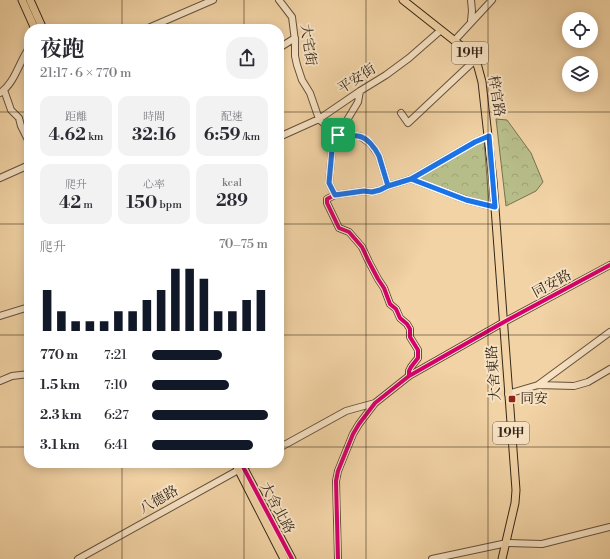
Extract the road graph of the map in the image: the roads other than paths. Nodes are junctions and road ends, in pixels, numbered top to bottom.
1 (22, 0) edge
2 (30, 0) edge
3 (213, 0) edge
4 (279, 0) edge
5 (403, 0) edge
6 (471, 0) edge
7 (492, 0) edge
8 (471, 21) junction
9 (33, 24) edge
10 (41, 24) edge
11 (158, 24) edge
12 (441, 30) junction
13 (295, 38) junction
14 (454, 40) junction
15 (284, 45) edge
16 (24, 57) edge
17 (475, 60) junction
18 (360, 91) junction
19 (2, 92) edge
20 (401, 113) dead end
21 (319, 119) junction
22 (24, 132) edge
23 (284, 135) edge
24 (338, 135) junction
25 (489, 136) junction
26 (24, 167) edge
27 (0, 178) edge
28 (411, 179) junction
29 (388, 186) junction
30 (335, 195) junction
31 (495, 207) junction
32 (610, 265) edge
33 (24, 309) edge
34 (0, 316) edge
35 (504, 322) junction
36 (610, 332) edge
37 (610, 369) edge
38 (24, 375) edge
39 (409, 376) junction
40 (0, 381) edge
41 (538, 386) junction
42 (508, 394) junction
43 (375, 403) junction
44 (284, 445) edge
45 (236, 468) edge
46 (240, 468) edge
47 (240, 468) edge
48 (610, 527) edge
49 (506, 543) junction
50 (78, 559) edge
51 (284, 559) edge
52 (292, 559) edge
53 (338, 559) edge
54 (432, 559) edge
55 (502, 559) edge

1 - 9 main road
2 - 10 main road
3 - 11 street
4 - 13 street, 大宅街
5 - 12 main road, 梓官路 / 19甲
6 - 8 street
7 - 8 street
8 - 14 street
12 - 14 main road, 梓官路 / 19甲
12 - 18 street, 平安街
13 - 15 street
13 - 21 street, 大宅街
14 - 17 main road, 梓官路 / 19甲
16 - 19 street
17 - 20 street
17 - 25 main road, 梓官路 / 19甲
18 - 21 street, 平安街
18 - 24 street
19 - 22 street
21 - 23 street, 平安街
21 - 24 street
24 - 29 street
24 - 30 street
25 - 28 street
25 - 31 main road, 大舍東路 / 19甲
26 - 27 street
28 - 29 street
28 - 31 street
29 - 30 street
30 - 39 street
31 - 35 main road, 大舍東路 / 19甲
32 - 35 street, 同安路
33 - 34 street
35 - 39 street, 同安路
35 - 42 main road, 大舍東路 / 19甲
36 - 41 street
37 - 41 street
38 - 40 street
39 - 43 street, 同安路
41 - 42 street
42 - 49 main road, 大舍東路 / 19甲
43 - 44 street
43 - 53 street
45 - 50 street, 八德路
46 - 51 main road, 大舍北路
47 - 52 main road, 大舍北路
48 - 49 street
49 - 54 street
49 - 55 main road, 大舍東路 / 19甲

